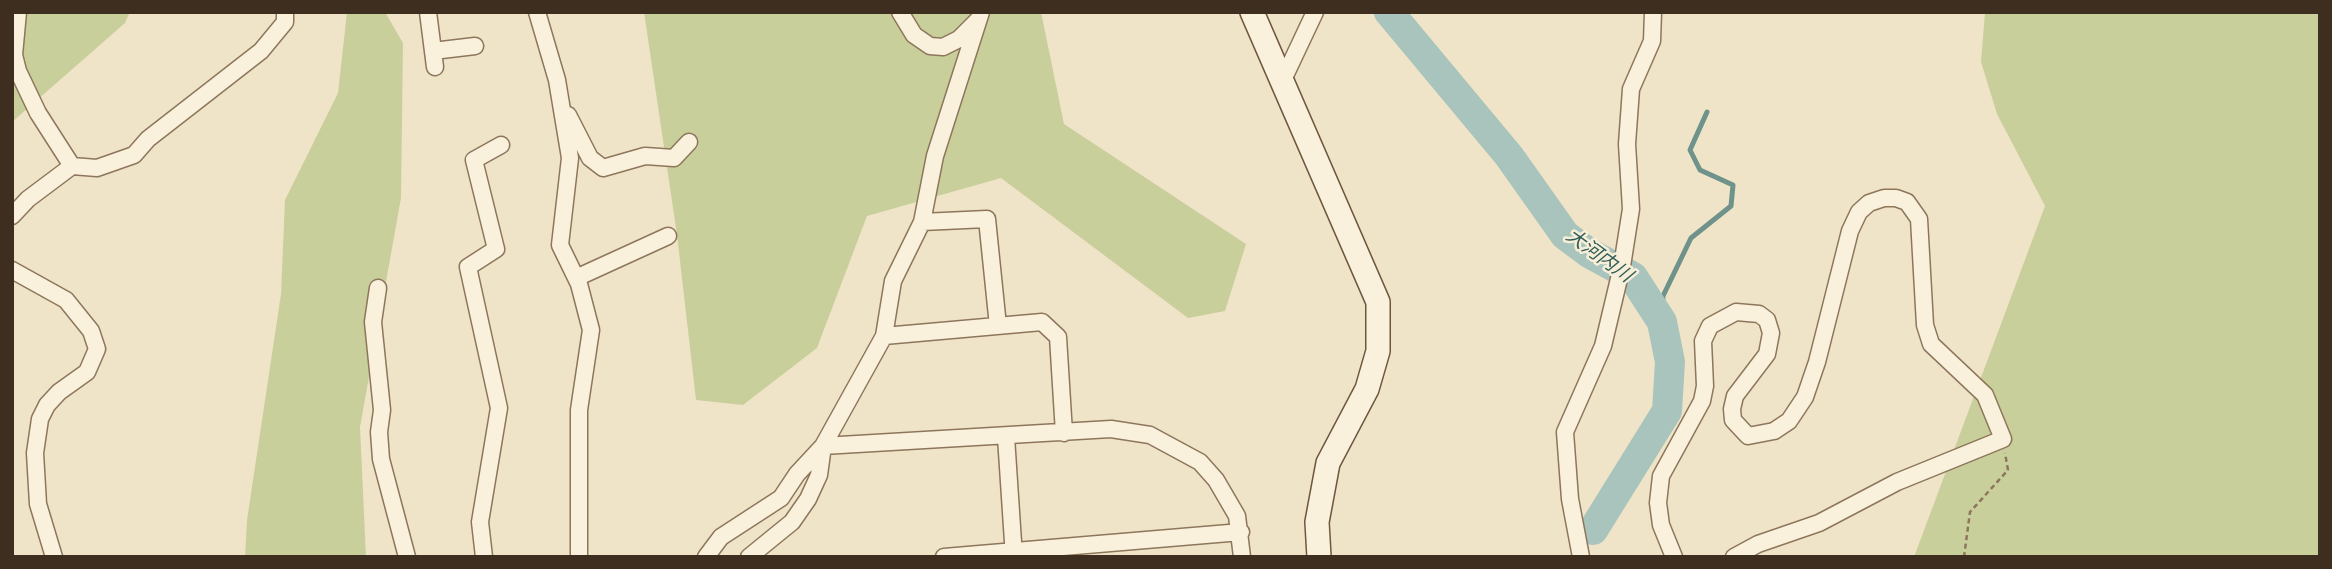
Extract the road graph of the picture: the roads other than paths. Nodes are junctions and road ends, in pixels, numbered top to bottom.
1 (18, 12) edge
2 (285, 12) edge
3 (428, 12) edge
4 (537, 12) edge
5 (900, 12) edge
6 (1252, 12) edge
7 (1315, 12) edge
8 (1653, 12) edge
9 (981, 15) edge
10 (475, 46) dead end
11 (1282, 82) junction
12 (561, 100) junction
13 (689, 142) dead end
14 (501, 145) dead end
15 (72, 166) junction
16 (12, 216) edge
17 (922, 222) junction
18 (668, 236) dead end
19 (12, 270) edge
20 (576, 278) junction
21 (378, 288) dead end
22 (998, 326) junction
23 (884, 336) junction
24 (1064, 433) junction
25 (1006, 437) junction
26 (824, 446) junction
27 (1241, 532) junction
28 (1014, 554) edge
29 (54, 557) edge
30 (407, 557) edge
31 (484, 557) edge
32 (579, 557) edge
33 (706, 557) edge
34 (749, 557) edge
35 (944, 557) edge
36 (1242, 557) edge
37 (1319, 557) edge
38 (1581, 557) edge
39 (1674, 557) edge
40 (1734, 557) edge

1 - 15 street
2 - 15 street
3 - 10 street
4 - 12 street
5 - 9 street
6 - 11 street
7 - 11 street
8 - 38 street
9 - 17 street
11 - 37 street
12 - 13 street
12 - 20 street
14 - 31 street
15 - 16 street
17 - 22 street
17 - 23 street
18 - 20 street
19 - 29 street
20 - 32 street
21 - 30 street
22 - 23 street
22 - 24 street
23 - 26 street
24 - 25 street
24 - 27 street
25 - 26 street
25 - 28 street
26 - 33 street
26 - 34 street
27 - 28 street
27 - 36 street
28 - 35 street
39 - 40 street

